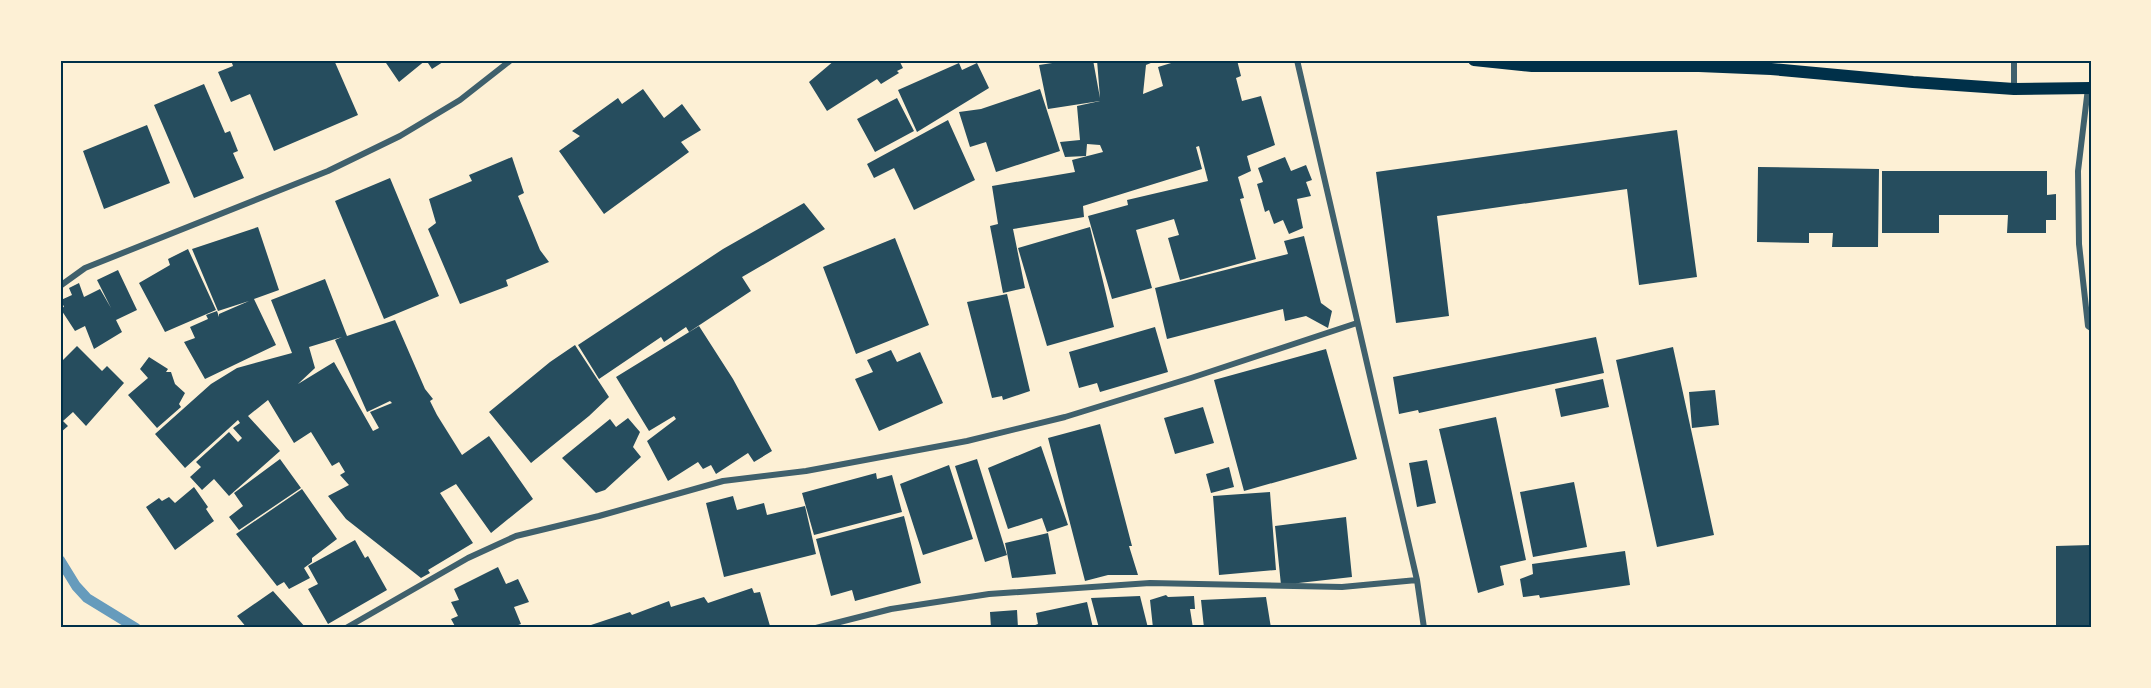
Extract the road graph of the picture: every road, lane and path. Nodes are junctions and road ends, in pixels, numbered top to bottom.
1 (511, 60) edge
2 (1297, 60) edge
3 (1474, 60) edge
4 (2014, 60) edge
5 (1532, 63) edge
6 (2014, 88) junction
7 (2090, 88) edge
8 (60, 286) edge
9 (1357, 323) junction
10 (2091, 328) edge
11 (1417, 580) junction
12 (346, 628) edge
13 (816, 628) edge
14 (1424, 628) edge

1 - 8 street
2 - 9 street
3 - 5 main road
4 - 6 street
5 - 6 main road
6 - 7 main road
7 - 10 street
9 - 11 street
9 - 12 street
11 - 13 street
11 - 14 street

